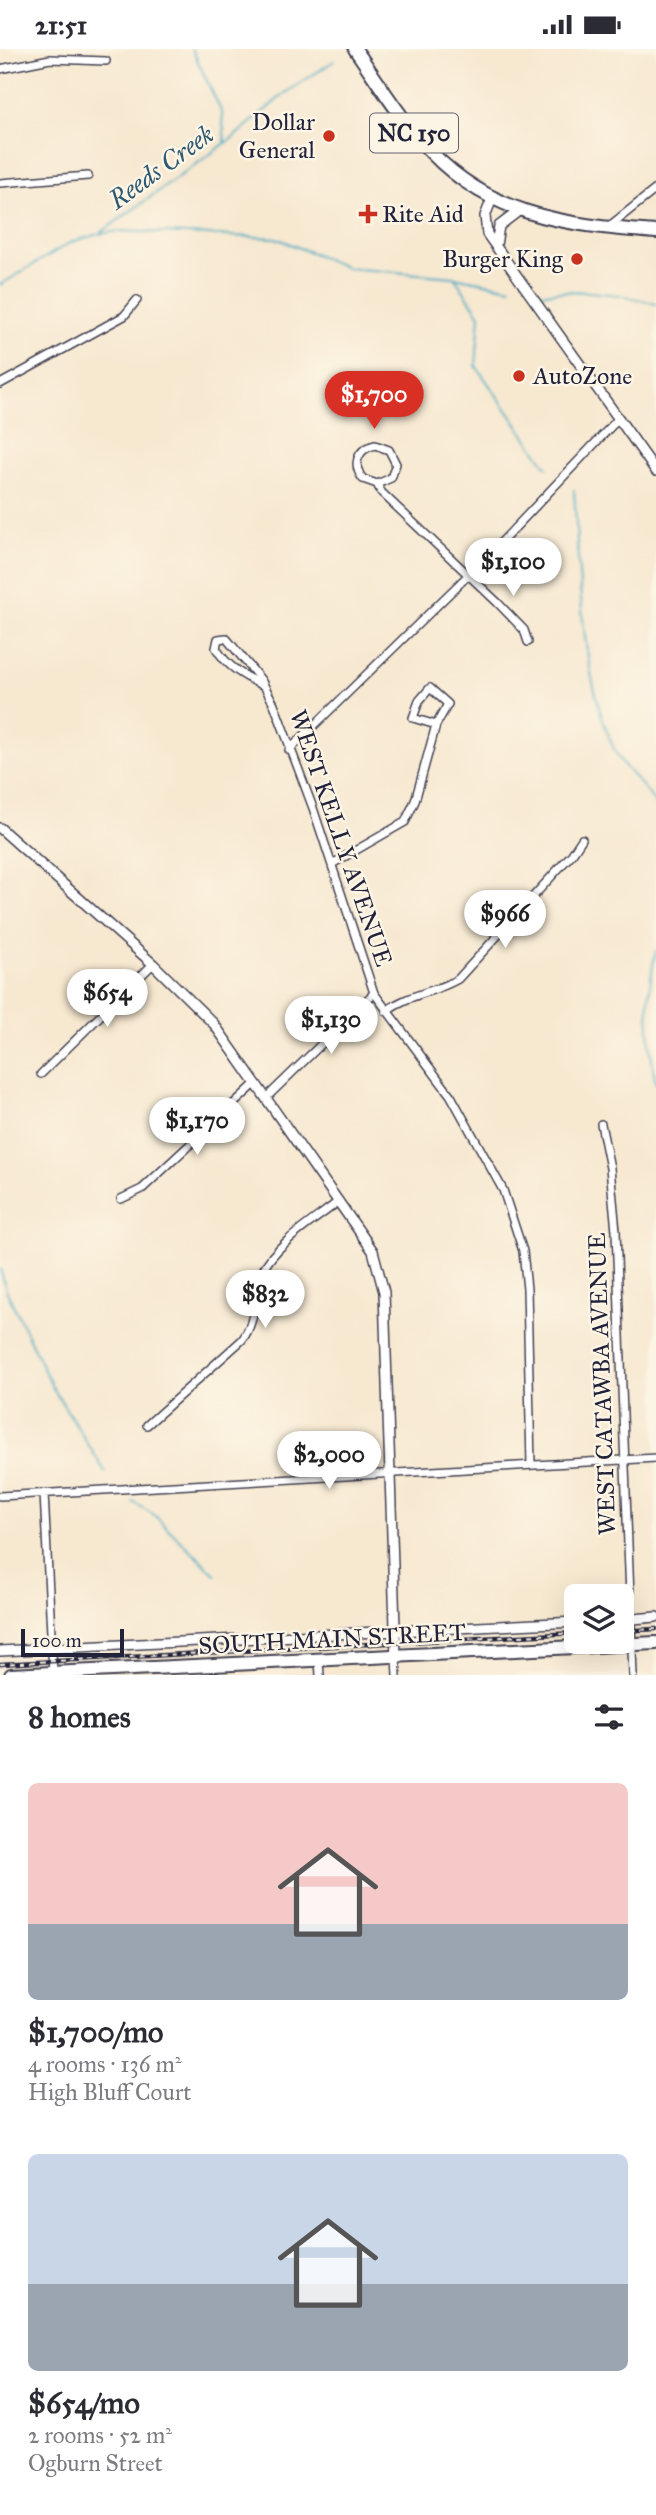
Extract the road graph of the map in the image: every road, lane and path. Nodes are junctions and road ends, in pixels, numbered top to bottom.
1 (355, 49) edge
2 (106, 61) dead end
3 (0, 69) edge
4 (88, 176) dead end
5 (0, 184) edge
6 (656, 189) edge
7 (492, 199) junction
8 (520, 210) junction
9 (607, 228) junction
10 (656, 232) edge
11 (496, 247) junction
12 (137, 300) dead end
13 (0, 384) edge
14 (619, 418) junction
15 (656, 471) edge
16 (377, 484) junction
17 (468, 576) junction
18 (528, 642) dead end
19 (264, 686) junction
20 (436, 725) junction
21 (289, 750) junction
22 (0, 828) edge
23 (582, 839) dead end
24 (332, 864) junction
25 (153, 964) junction
26 (374, 993) junction
27 (386, 1011) junction
28 (41, 1075) dead end
29 (256, 1083) junction
30 (266, 1098) junction
31 (601, 1124) dead end
32 (121, 1199) dead end
33 (339, 1201) junction
34 (147, 1425) dead end
35 (656, 1458) edge
36 (625, 1460) junction
37 (531, 1465) junction
38 (390, 1474) junction
39 (44, 1493) junction
40 (0, 1496) edge
41 (626, 1584) edge
42 (656, 1617) edge
43 (634, 1618) edge
44 (564, 1623) edge
45 (396, 1631) junction
46 (656, 1643) edge
47 (634, 1644) edge
48 (564, 1648) edge
49 (51, 1649) junction
50 (0, 1651) edge
51 (632, 1654) edge
52 (396, 1657) junction
53 (319, 1661) junction
54 (52, 1673) junction
55 (10, 1675) edge
56 (320, 1675) edge
57 (397, 1675) edge
58 (633, 1675) edge

1 - 7 main road, NC 150
2 - 3 street
4 - 5 street
6 - 9 street
7 - 8 main road, NC 150
7 - 11 street
8 - 9 main road, NC 150
8 - 11 street
9 - 10 main road, NC 150
11 - 14 street
12 - 13 street
14 - 15 street
14 - 17 street
16 - 16 street
16 - 17 street
17 - 18 street
17 - 21 street
19 - 19 street, WEST KELLY AVENUE
19 - 21 street, WEST KELLY AVENUE
20 - 20 street
20 - 24 street
21 - 24 street, WEST KELLY AVENUE
22 - 25 street
23 - 27 street
24 - 26 street, WEST KELLY AVENUE
25 - 28 street
25 - 29 street
26 - 27 street, WEST KELLY AVENUE
26 - 30 street
27 - 37 street, WEST KELLY AVENUE
29 - 30 street
29 - 32 street
30 - 33 street
31 - 36 street, WEST CATAWBA AVENUE
33 - 34 street
33 - 38 street
35 - 36 street
36 - 37 street
36 - 41 street, WEST CATAWBA AVENUE
37 - 38 street
38 - 39 street
38 - 45 street
39 - 40 street
39 - 49 street
42 - 43 street
44 - 45 street
45 - 49 street
45 - 52 street
46 - 47 main road, SOUTH MAIN STREET
48 - 52 main road, SOUTH MAIN STREET
49 - 50 street
49 - 54 street
51 - 58 street, WEST CATAWBA AVENUE
52 - 53 main road, SOUTH MAIN STREET
52 - 57 street
53 - 54 main road, SOUTH MAIN STREET
53 - 56 street
54 - 55 main road, SOUTH MAIN STREET

